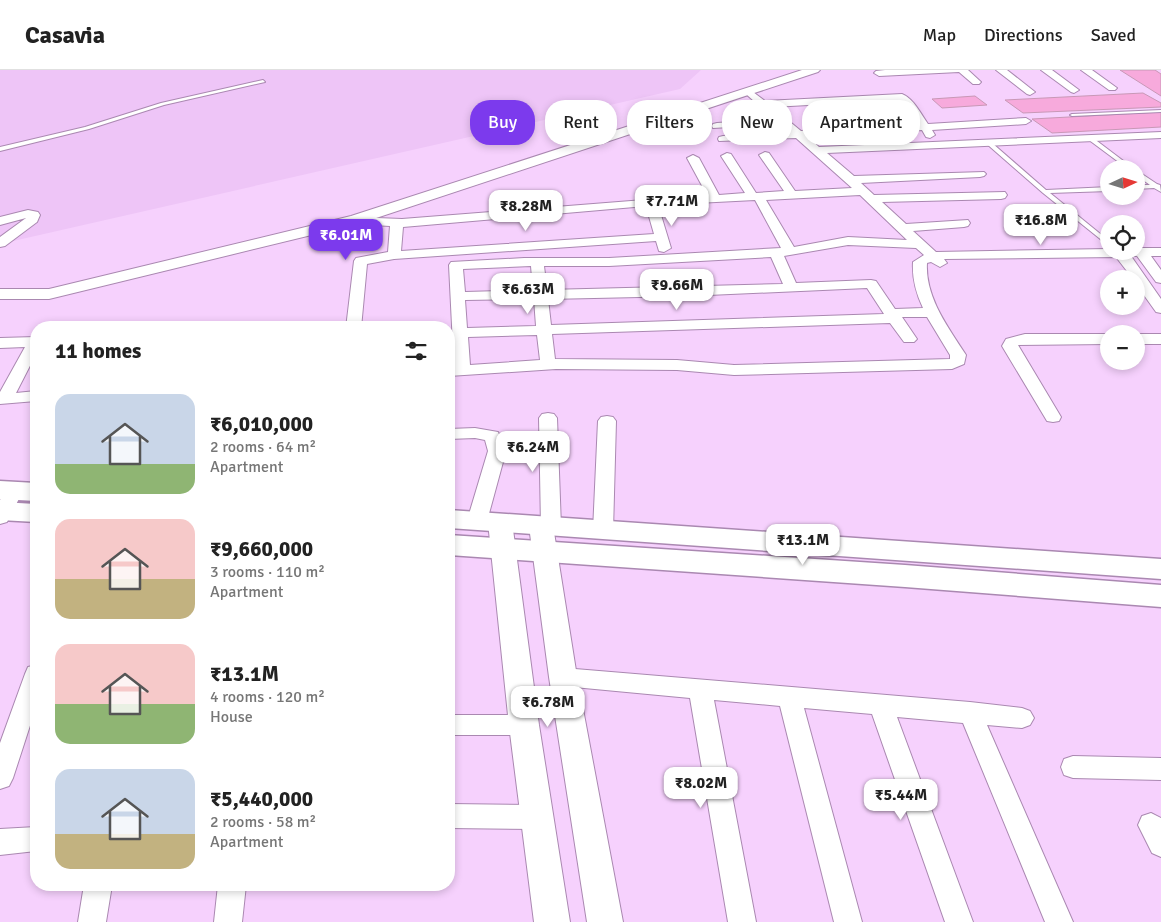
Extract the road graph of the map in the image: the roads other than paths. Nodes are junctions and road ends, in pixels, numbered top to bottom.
1 (814, 70) edge
2 (960, 70) edge
3 (1001, 70) edge
4 (1046, 70) edge
5 (1086, 70) edge
6 (878, 71) edge
7 (263, 81) dead end
8 (976, 82) dead end
9 (1112, 88) dead end
10 (895, 90) junction
11 (1074, 90) dead end
12 (749, 92) junction
13 (1030, 92) dead end
14 (758, 100) edge
15 (905, 100) edge
16 (792, 101) edge
17 (1161, 110) edge
18 (796, 114) dead end
19 (792, 115) edge
20 (1072, 115) dead end
21 (920, 121) edge
22 (1026, 121) dead end
23 (722, 125) edge
24 (717, 126) dead end
25 (924, 128) junction
26 (792, 129) edge
27 (792, 134) edge
28 (798, 134) junction
29 (1161, 135) edge
30 (1091, 139) junction
31 (990, 144) junction
32 (940, 145) junction
33 (0, 149) edge
34 (817, 150) junction
35 (765, 155) dead end
36 (727, 156) dead end
37 (693, 158) dead end
38 (1120, 160) edge
39 (980, 174) dead end
40 (1145, 178) edge
41 (850, 180) junction
42 (1145, 187) edge
43 (1159, 187) edge
44 (1100, 189) edge
45 (1045, 192) junction
46 (792, 195) junction
47 (867, 195) junction
48 (1001, 195) dead end
49 (756, 197) junction
50 (715, 199) junction
51 (651, 202) junction
52 (355, 220) junction
53 (0, 221) edge
54 (397, 222) junction
55 (964, 223) dead end
56 (904, 228) junction
57 (661, 237) junction
58 (1100, 237) edge
59 (0, 243) edge
60 (921, 244) junction
61 (782, 252) junction
62 (1161, 252) edge
63 (1100, 253) edge
64 (394, 255) junction
65 (1145, 256) edge
66 (1145, 256) edge
67 (667, 259) junction
68 (1145, 259) edge
69 (1161, 259) edge
70 (931, 260) junction
71 (1124, 260) edge
72 (537, 262) junction
73 (1161, 279) edge
74 (791, 287) junction
75 (0, 294) edge
76 (542, 294) junction
77 (457, 296) junction
78 (1161, 308) edge
79 (932, 312) junction
80 (893, 316) junction
81 (354, 321) edge
82 (544, 330) junction
83 (909, 339) dead end
84 (1100, 339) edge
85 (1145, 339) edge
86 (1161, 339) edge
87 (456, 340) edge
88 (30, 342) edge
89 (0, 343) edge
90 (30, 352) edge
91 (548, 365) junction
92 (455, 370) edge
93 (30, 396) edge
94 (3, 398) edge
95 (1052, 417) dead end
96 (548, 418) dead end
97 (607, 421) dead end
98 (455, 434) edge
99 (9, 502) edge
100 (30, 511) edge
101 (455, 520) edge
102 (493, 530) junction
103 (603, 530) junction
104 (546, 535) junction
105 (455, 543) edge
106 (1161, 570) edge
107 (1161, 596) edge
108 (562, 677) junction
109 (700, 688) junction
110 (30, 691) edge
111 (789, 697) junction
112 (881, 706) junction
113 (970, 712) junction
114 (1022, 718) dead end
115 (524, 725) junction
116 (455, 726) edge
117 (1073, 767) dead end
118 (1161, 769) edge
119 (0, 778) edge
120 (455, 816) edge
121 (536, 817) junction
122 (30, 840) edge
123 (0, 842) edge
124 (97, 891) edge
125 (231, 891) edge
126 (92, 922) edge
127 (228, 922) edge
128 (552, 922) edge
129 (605, 922) edge
130 (742, 922) edge
131 (848, 922) edge
132 (959, 922) edge
133 (1059, 922) edge

1 - 12 street
2 - 6 street
2 - 8 street
3 - 13 street
4 - 11 street
5 - 9 street
6 - 10 street
7 - 33 lane
10 - 15 street
10 - 16 street
12 - 14 street
12 - 52 street
17 - 20 lane
18 - 19 street
21 - 25 street
22 - 25 street
23 - 24 street
25 - 28 street
25 - 32 street
26 - 28 street
27 - 28 street
28 - 34 street
29 - 30 street
30 - 31 street
30 - 38 lane
31 - 32 street
31 - 45 lane
32 - 34 street
34 - 41 street
35 - 46 street
36 - 49 street
37 - 50 street
39 - 41 street
40 - 43 lane
41 - 47 street
42 - 43 lane
44 - 45 lane
45 - 58 lane
46 - 47 street
46 - 49 street
47 - 48 street
47 - 56 street
49 - 50 street
49 - 61 street
50 - 51 street
51 - 54 street
51 - 57 street
52 - 54 street
52 - 75 street
53 - 59 street
54 - 64 street
55 - 56 street
56 - 60 street
57 - 64 street
57 - 67 street
60 - 61 street
60 - 70 street
61 - 67 street
61 - 74 street
62 - 65 street
63 - 70 street
64 - 81 street
66 - 69 street
67 - 72 street
68 - 73 street
70 - 79 street
71 - 78 street
72 - 76 street
72 - 77 street
74 - 76 street
74 - 80 street
76 - 77 street
76 - 82 street
77 - 87 street
79 - 80 street
79 - 91 street
80 - 82 street
80 - 83 street
82 - 87 street
82 - 91 street
84 - 95 street
85 - 86 street
87 - 92 street
88 - 89 street
90 - 94 street
91 - 92 street
93 - 94 street
96 - 104 street
97 - 103 street
98 - 102 street
99 - 100 main road
101 - 102 main road
102 - 104 main road
102 - 105 main road
102 - 115 street
103 - 104 main road
103 - 106 main road
104 - 107 main road
104 - 108 street
108 - 109 street
108 - 129 street
109 - 111 street
109 - 130 street
110 - 119 street
111 - 112 street
111 - 131 street
112 - 113 street
112 - 132 street
113 - 114 street
113 - 133 street
115 - 116 street
115 - 121 street
117 - 118 street
120 - 121 street
121 - 128 street
122 - 123 street
124 - 126 street
125 - 127 street

